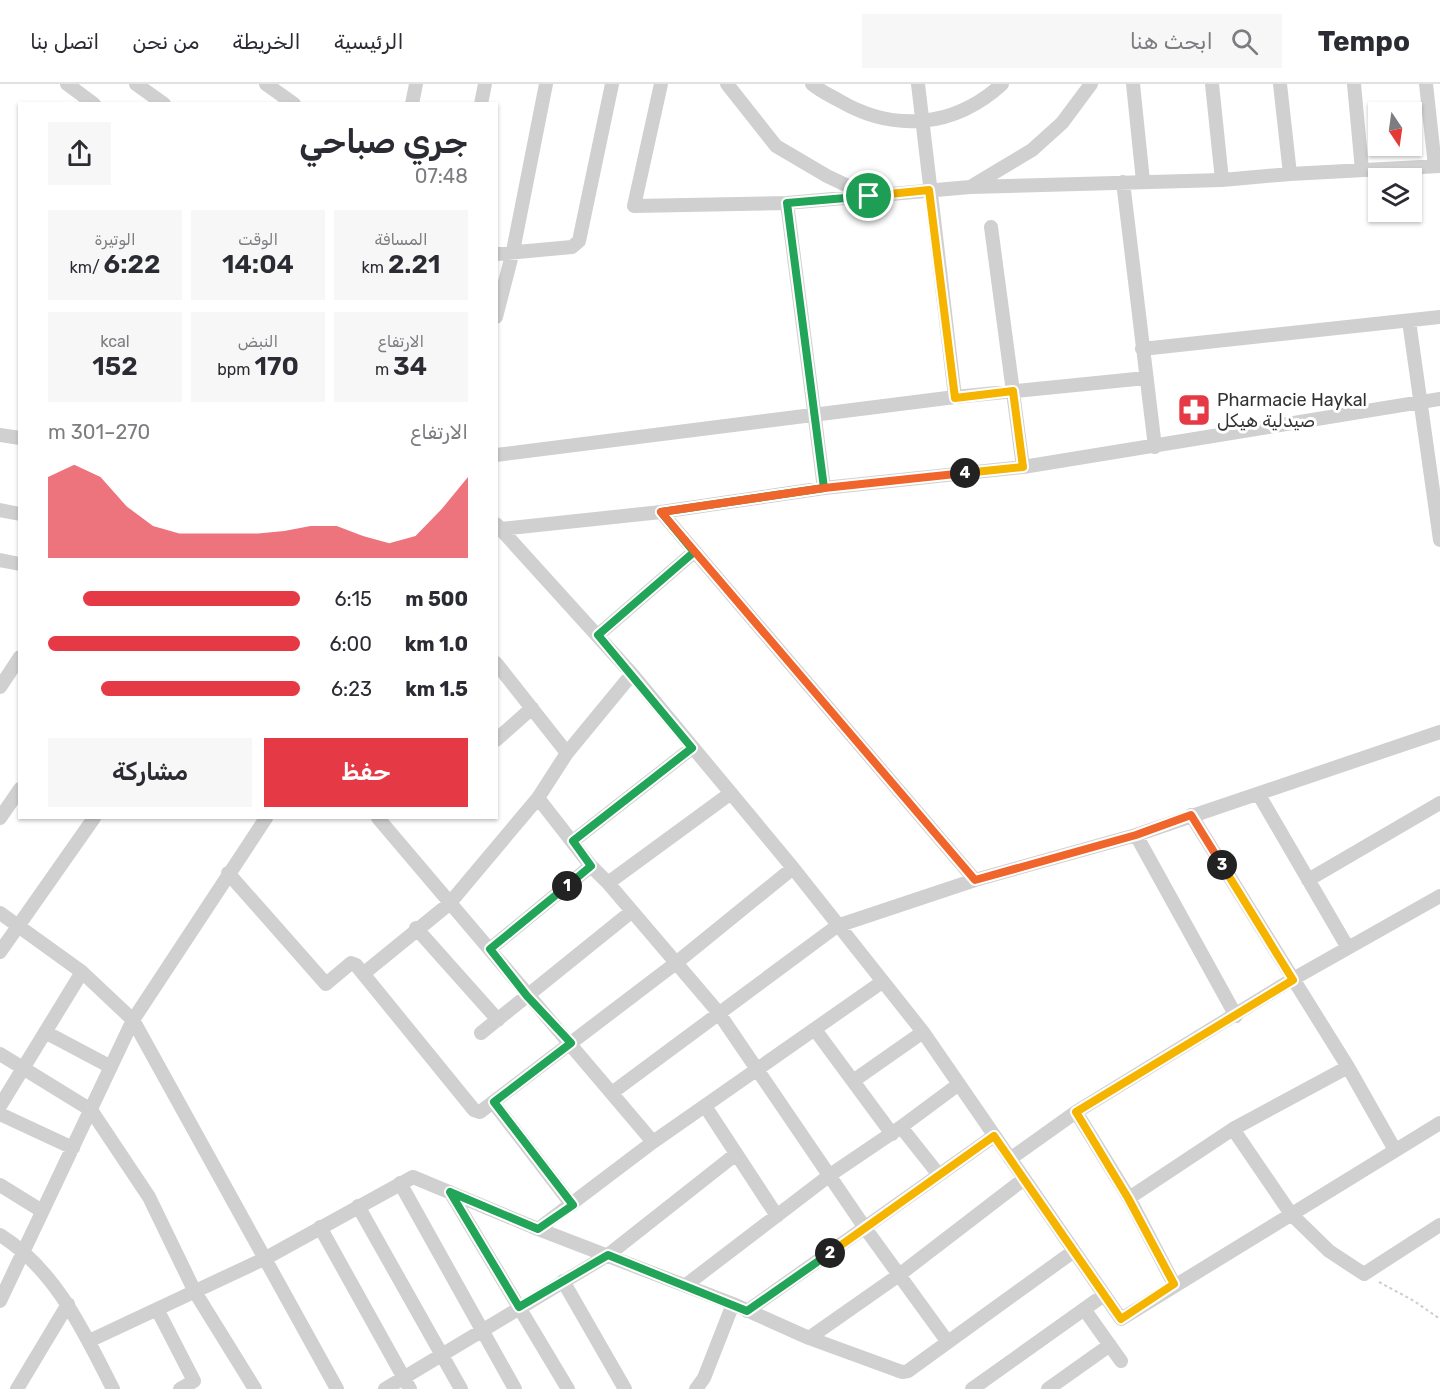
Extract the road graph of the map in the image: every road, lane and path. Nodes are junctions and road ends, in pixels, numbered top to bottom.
1 (67, 84) edge
2 (136, 84) edge
3 (266, 84) edge
4 (416, 84) edge
5 (485, 84) edge
6 (546, 84) edge
7 (612, 84) edge
8 (661, 84) edge
9 (728, 84) edge
10 (812, 84) edge
11 (918, 84) edge
12 (1002, 84) edge
13 (1091, 84) edge
14 (1133, 84) edge
15 (1212, 84) edge
16 (1280, 84) edge
17 (1354, 84) edge
18 (1426, 84) edge
19 (91, 102) edge
20 (161, 102) edge
21 (291, 102) edge
22 (412, 102) edge
23 (481, 102) edge
24 (1435, 122) edge
25 (921, 123) junction
26 (1438, 166) edge
27 (1362, 170) junction
28 (1290, 174) junction
29 (1222, 180) junction
30 (1143, 181) junction
31 (1123, 182) junction
32 (970, 187) junction
33 (929, 190) junction
34 (869, 196) junction
35 (787, 203) junction
36 (991, 227) dead end
37 (513, 251) junction
38 (498, 254) edge
39 (498, 299) edge
40 (1440, 317) edge
41 (1409, 321) junction
42 (1142, 349) junction
43 (1146, 378) junction
44 (1013, 391) junction
45 (955, 398) junction
46 (1440, 399) edge
47 (1419, 401) junction
48 (816, 414) junction
49 (0, 435) edge
50 (18, 438) edge
51 (1155, 447) junction
52 (498, 455) edge
53 (1023, 467) junction
54 (824, 488) junction
55 (0, 510) edge
56 (661, 512) junction
57 (18, 514) edge
58 (499, 527) edge
59 (1440, 540) edge
60 (694, 552) junction
61 (0, 560) edge
62 (18, 564) edge
63 (598, 635) junction
64 (18, 660) edge
65 (498, 666) edge
66 (632, 675) junction
67 (2, 680) edge
68 (532, 708) junction
69 (1440, 732) edge
70 (498, 738) edge
71 (692, 748) junction
72 (567, 753) junction
73 (18, 792) edge
74 (731, 793) junction
75 (1259, 795) junction
76 (538, 798) junction
77 (1440, 803) edge
78 (1191, 815) junction
79 (0, 818) edge
80 (93, 819) edge
81 (265, 819) edge
82 (379, 819) edge
83 (1136, 835) junction
84 (573, 841) junction
85 (591, 866) junction
86 (793, 868) junction
87 (228, 873) junction
88 (975, 880) junction
89 (1308, 880) junction
90 (608, 883) junction
91 (1440, 896) edge
92 (449, 904) junction
93 (632, 912) junction
94 (0, 913) edge
95 (19, 925) junction
96 (837, 926) junction
97 (416, 928) junction
98 (1348, 948) junction
99 (490, 949) junction
100 (0, 952) edge
101 (676, 963) junction
102 (82, 972) junction
103 (363, 974) junction
104 (1293, 980) junction
105 (882, 982) junction
106 (527, 996) junction
107 (718, 1012) junction
108 (1236, 1016) junction
109 (133, 1020) junction
110 (498, 1020) junction
111 (816, 1031) junction
112 (45, 1032) junction
113 (923, 1032) junction
114 (481, 1033) dead end
115 (571, 1043) junction
116 (0, 1054) edge
117 (111, 1067) junction
118 (1348, 1067) junction
119 (23, 1068) junction
120 (759, 1070) junction
121 (853, 1081) junction
122 (959, 1084) junction
123 (613, 1092) junction
124 (494, 1102) junction
125 (0, 1106) edge
126 (705, 1106) junction
127 (91, 1110) junction
128 (1076, 1112) junction
129 (0, 1114) edge
130 (1440, 1123) edge
131 (1233, 1130) junction
132 (896, 1131) junction
133 (994, 1136) junction
134 (653, 1142) junction
135 (73, 1148) junction
136 (1395, 1150) junction
137 (736, 1154) junction
138 (1010, 1159) junction
139 (830, 1175) junction
140 (939, 1176) junction
141 (1024, 1179) junction
142 (400, 1183) junction
143 (0, 1185) edge
144 (450, 1192) junction
145 (1128, 1198) junction
146 (573, 1205) junction
147 (358, 1206) junction
148 (42, 1211) junction
149 (1291, 1214) junction
150 (777, 1216) junction
151 (1440, 1225) edge
152 (320, 1227) junction
153 (865, 1228) junction
154 (538, 1229) junction
155 (0, 1234) edge
156 (24, 1250) junction
157 (1074, 1251) junction
158 (608, 1255) junction
159 (266, 1258) junction
160 (1364, 1274) junction
161 (899, 1275) junction
162 (563, 1281) junction
163 (4, 1283) edge
164 (1174, 1284) junction
165 (686, 1285) junction
166 (195, 1292) junction
167 (1104, 1295) junction
168 (0, 1301) edge
169 (68, 1304) junction
170 (734, 1304) junction
171 (519, 1307) junction
172 (157, 1309) junction
173 (1084, 1309) junction
174 (747, 1311) junction
175 (1440, 1319) edge
176 (482, 1330) junction
177 (808, 1338) junction
178 (89, 1341) junction
179 (947, 1341) junction
180 (1110, 1345) junction
181 (442, 1355) junction
182 (1121, 1361) dead end
183 (407, 1384) edge
184 (17, 1389) edge
185 (113, 1389) edge
186 (180, 1389) edge
187 (255, 1389) edge
188 (337, 1389) edge
189 (385, 1389) edge
190 (461, 1389) edge
191 (515, 1389) edge
192 (568, 1389) edge
193 (625, 1389) edge
194 (696, 1389) edge
195 (972, 1389) edge
196 (1048, 1389) edge

1 - 19 street
2 - 20 street
3 - 21 street
4 - 22 street
5 - 23 street
6 - 37 street
7 - 37 street
8 - 35 street
9 - 34 street
10 - 25 street
11 - 25 street
12 - 25 street
13 - 32 street
14 - 30 street
15 - 29 street
16 - 28 street
17 - 27 street
18 - 24 street
24 - 26 street
25 - 33 street
26 - 27 street
27 - 28 street
28 - 29 street
29 - 30 street
30 - 31 street
31 - 32 street
31 - 42 street
32 - 33 street
33 - 34 street
33 - 45 street
34 - 35 street
35 - 48 street
36 - 44 street
37 - 38 street
37 - 39 street
40 - 41 street
41 - 42 street
41 - 47 street
42 - 43 street
43 - 44 street
43 - 51 street
44 - 45 street
44 - 53 street
45 - 48 street
46 - 47 street
47 - 51 street
47 - 59 street
48 - 52 street
48 - 54 street
49 - 50 street
51 - 53 street
53 - 54 street
54 - 56 street
55 - 57 street
56 - 58 street
56 - 60 street
58 - 63 street
60 - 63 street
60 - 88 street
61 - 62 street
63 - 66 street
64 - 67 street
65 - 68 street
66 - 71 street
66 - 72 street
68 - 70 street
68 - 72 street
69 - 75 street
71 - 74 street
71 - 84 street
72 - 76 street
73 - 79 street
74 - 86 street
74 - 90 street
75 - 78 street
75 - 89 street
76 - 84 street
76 - 92 street
77 - 89 street
78 - 83 street
78 - 104 street
80 - 95 street
81 - 87 street
82 - 92 street
83 - 88 street
83 - 108 street
84 - 85 street
85 - 90 street
85 - 99 street
86 - 96 street
86 - 101 street
87 - 103 street
87 - 109 street
88 - 96 street
89 - 98 street
90 - 93 street
91 - 98 street
92 - 97 street
92 - 99 street
93 - 101 street
93 - 106 street
94 - 95 street
95 - 100 street
95 - 102 street
96 - 105 street
96 - 107 street
97 - 103 street
97 - 110 street
98 - 104 street
99 - 106 street
101 - 107 street
101 - 115 street
102 - 109 street
102 - 112 street
103 - 124 street
104 - 108 street
104 - 118 street
105 - 111 street
105 - 113 street
106 - 110 street
106 - 115 street
107 - 120 street
107 - 123 street
108 - 128 street
109 - 117 street
109 - 159 street
110 - 114 street
111 - 120 street
111 - 121 street
112 - 117 street
112 - 119 street
113 - 121 street
113 - 122 street
115 - 123 street
115 - 124 street
116 - 119 street
117 - 127 street
118 - 131 street
118 - 136 street
119 - 125 street
119 - 127 street
120 - 126 street
120 - 139 street
121 - 132 street
122 - 132 street
122 - 133 street
123 - 134 street
124 - 146 street
126 - 134 street
126 - 137 street
127 - 135 street
127 - 166 street
128 - 138 street
128 - 145 street
129 - 135 street
130 - 136 street
131 - 145 street
131 - 149 street
132 - 139 street
132 - 140 street
133 - 138 street
133 - 140 street
134 - 146 street
135 - 148 street
136 - 149 street
137 - 150 street
137 - 158 street
138 - 141 street
139 - 150 street
139 - 153 street
140 - 153 street
141 - 157 street
141 - 161 street
142 - 144 street
142 - 147 street
142 - 176 street
143 - 148 street
144 - 154 street
144 - 171 street
145 - 164 street
146 - 154 street
147 - 152 street
147 - 181 street
148 - 156 street
149 - 160 street
149 - 164 street
150 - 165 street
151 - 160 street
152 - 159 street
152 - 183 street
153 - 161 street
153 - 174 street
154 - 158 street
155 - 156 street
156 - 163 street
156 - 169 street
157 - 167 street
157 - 179 street
158 - 162 street
158 - 165 street
159 - 166 street
159 - 188 street
160 - 175 path
161 - 177 street
161 - 179 street
162 - 171 street
162 - 193 street
163 - 168 street
164 - 167 street
165 - 170 street
166 - 172 street
166 - 187 street
167 - 173 street
169 - 178 street
169 - 184 street
170 - 174 street
170 - 194 street
171 - 176 street
171 - 192 street
172 - 178 street
172 - 186 street
173 - 180 street
173 - 195 street
174 - 177 street
176 - 181 street
176 - 191 street
177 - 179 street
178 - 185 street
180 - 182 street
180 - 196 street
181 - 183 street
181 - 190 street
183 - 189 street

